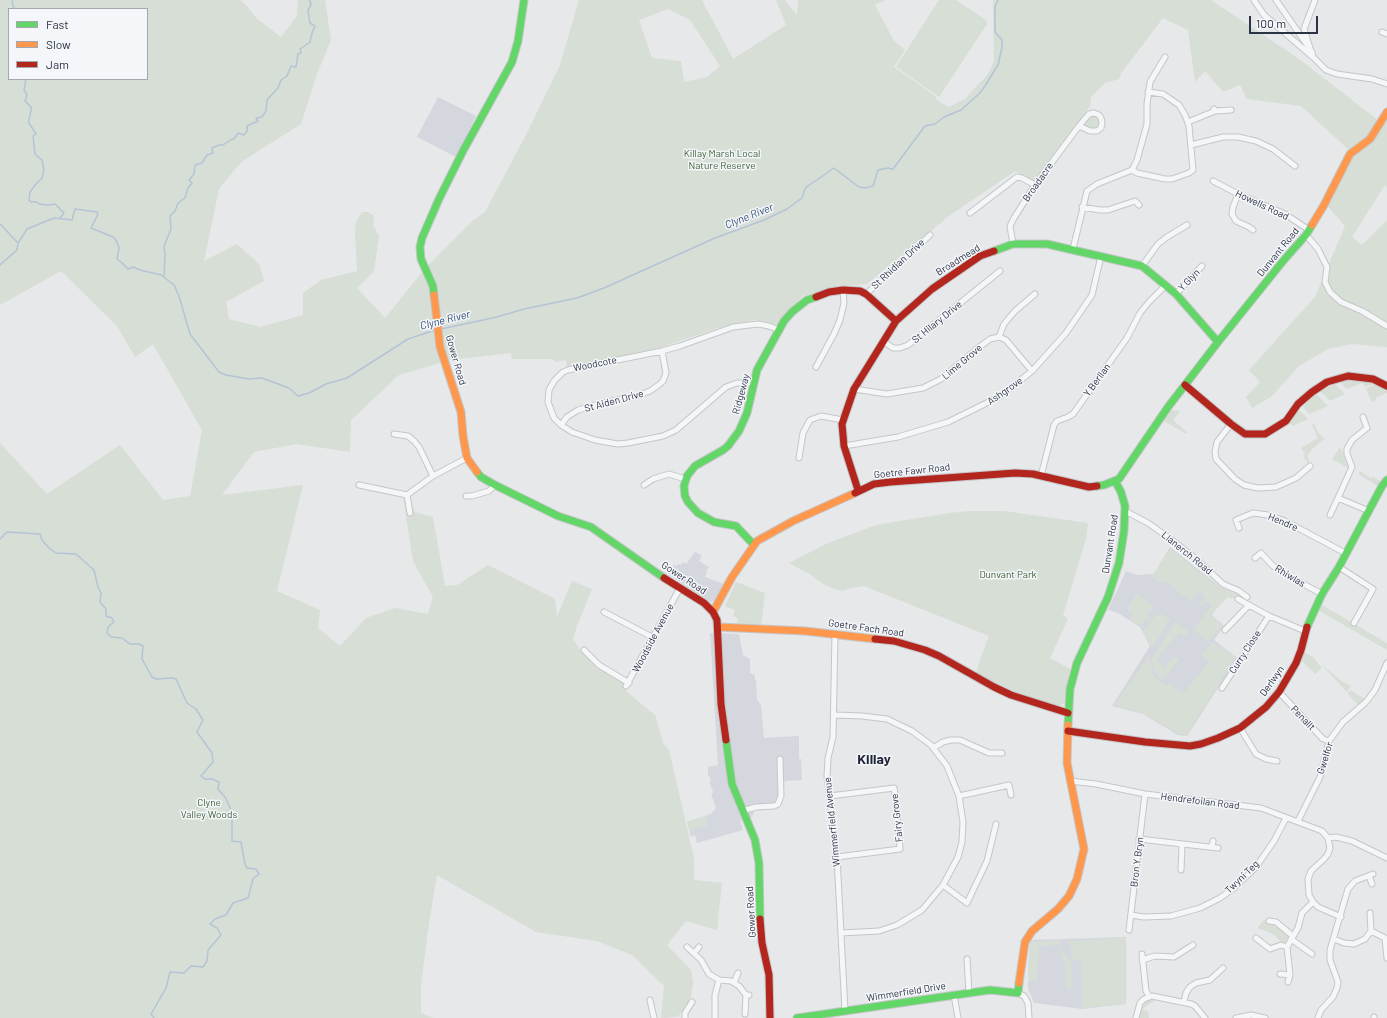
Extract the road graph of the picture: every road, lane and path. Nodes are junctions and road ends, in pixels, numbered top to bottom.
1 (524, 0) edge
2 (1254, 0) edge
3 (1276, 0) edge
4 (1315, 0) edge
5 (1312, 55) junction
6 (1166, 56) dead end
7 (1387, 84) edge
8 (1148, 92) junction
9 (1231, 110) dead end
10 (1387, 112) edge
11 (1188, 122) junction
12 (1079, 126) junction
13 (1191, 145) junction
14 (1295, 166) dead end
15 (1132, 170) junction
16 (1213, 181) dead end
17 (1034, 185) junction
18 (1238, 194) junction
19 (1139, 205) dead end
20 (1082, 207) junction
21 (970, 213) dead end
22 (1187, 224) dead end
23 (1251, 226) dead end
24 (1308, 232) junction
25 (930, 235) dead end
26 (1013, 244) junction
27 (1073, 249) junction
28 (1101, 256) junction
29 (1142, 266) junction
30 (1202, 266) dead end
31 (1000, 271) dead end
32 (1166, 285) junction
33 (843, 290) junction
34 (866, 294) junction
35 (1035, 294) dead end
36 (1176, 294) junction
37 (896, 321) junction
38 (1387, 326) edge
39 (779, 330) junction
40 (999, 337) junction
41 (883, 340) junction
42 (1218, 342) junction
43 (662, 351) junction
44 (815, 367) dead end
45 (1032, 371) junction
46 (753, 383) junction
47 (1185, 385) junction
48 (1387, 386) edge
49 (854, 389) junction
50 (1363, 417) dead end
51 (843, 420) junction
52 (1231, 424) junction
53 (561, 425) junction
54 (394, 433) dead end
55 (844, 446) junction
56 (467, 458) junction
57 (799, 458) dead end
58 (1310, 466) dead end
59 (434, 476) junction
60 (1041, 476) junction
61 (686, 479) junction
62 (1387, 480) edge
63 (1115, 481) junction
64 (359, 485) dead end
65 (495, 485) junction
66 (644, 485) dead end
67 (858, 490) junction
68 (470, 494) dead end
69 (407, 495) junction
70 (1338, 498) junction
71 (1125, 511) junction
72 (1369, 511) junction
73 (410, 513) dead end
74 (1330, 515) dead end
75 (1239, 528) dead end
76 (754, 545) junction
77 (1347, 554) junction
78 (1255, 558) dead end
79 (1339, 567) junction
80 (680, 588) junction
81 (1322, 594) junction
82 (1247, 597) dead end
83 (1238, 599) dead end
84 (1249, 606) junction
85 (604, 612) dead end
86 (713, 612) junction
87 (1269, 616) junction
88 (1354, 623) dead end
89 (718, 627) junction
90 (1225, 630) dead end
91 (1305, 631) junction
92 (835, 634) junction
93 (654, 638) junction
94 (584, 650) dead end
95 (1387, 663) edge
96 (718, 666) junction
97 (1222, 688) dead end
98 (1279, 692) junction
99 (1068, 713) junction
100 (835, 715) junction
101 (1240, 728) junction
102 (1068, 732) junction
103 (1329, 741) junction
104 (933, 748) junction
105 (1002, 752) dead end
106 (780, 759) dead end
107 (1277, 761) dead end
108 (1070, 780) junction
109 (1145, 794) junction
110 (1011, 795) dead end
111 (830, 796) junction
112 (959, 796) junction
113 (741, 809) junction
114 (1286, 818) junction
115 (1298, 821) junction
116 (996, 824) dead end
117 (1327, 836) junction
118 (1140, 839) junction
119 (1213, 841) dead end
120 (1182, 844) junction
121 (1212, 847) junction
122 (1218, 848) dead end
123 (837, 857) junction
124 (1387, 858) edge
125 (1181, 870) dead end
126 (1372, 884) dead end
127 (943, 885) junction
128 (1313, 902) junction
129 (1370, 912) dead end
130 (1130, 915) junction
131 (1341, 917) junction
132 (1269, 921) dead end
133 (1129, 930) dead end
134 (1371, 931) junction
135 (841, 933) junction
136 (1256, 938) dead end
137 (1292, 938) junction
138 (1334, 939) junction
139 (1193, 945) dead end
140 (688, 947) dead end
141 (1287, 947) junction
142 (699, 948) dead end
143 (694, 953) junction
144 (1142, 954) dead end
145 (1312, 954) dead end
146 (1387, 958) edge
147 (967, 959) dead end
148 (1142, 960) junction
149 (1223, 968) dead end
150 (738, 973) dead end
151 (1280, 974) dead end
152 (1290, 975) junction
153 (719, 980) junction
154 (1288, 982) dead end
155 (734, 983) junction
156 (969, 992) junction
157 (1018, 993) junction
158 (954, 995) junction
159 (1149, 996) junction
160 (650, 1000) dead end
161 (692, 1002) dead end
162 (1184, 1002) junction
163 (845, 1011) junction
164 (745, 1014) dead end
165 (836, 1015) edge
166 (654, 1018) edge
167 (686, 1018) edge
168 (715, 1018) edge
169 (770, 1018) edge
170 (798, 1018) edge
171 (958, 1018) edge
172 (1030, 1018) edge
173 (1136, 1018) edge
174 (1204, 1018) edge
175 (1236, 1018) edge
176 (1264, 1018) edge
177 (1318, 1018) edge

1 - 56 street, Gower Road
2 - 5 street
3 - 5 street
4 - 5 street
5 - 7 street
6 - 8 street
8 - 11 street
8 - 15 street
9 - 11 street
10 - 24 street, Dunvant Road
11 - 13 street
12 - 12 street, Broadacre
12 - 17 street, Broadacre
13 - 14 street
13 - 15 street
15 - 20 street
16 - 18 street, Howells Road
17 - 21 street
17 - 26 street, Broadacre
18 - 23 street
18 - 24 street, Howells Road
19 - 20 street
20 - 27 street
22 - 29 street
24 - 38 street, Howells Road
24 - 42 street, Dunvant Road
25 - 34 street, St Rhidian Drive
26 - 27 street, Broadmead
26 - 37 street, Broadmead
27 - 28 street, Broadmead
28 - 29 street, Broadmead
28 - 45 street, Ashgrove
29 - 32 street, Broadmead
30 - 36 street, Y Glyn
31 - 41 street, St Hilary Drive
32 - 36 street, Broadmead
32 - 60 street, Y Berllan
33 - 34 street, Ridgeway
33 - 39 street, Ridgeway
33 - 44 street
34 - 37 street
35 - 40 street
36 - 42 street, Broadmead
37 - 41 street, Broadmead
39 - 43 street, Woodcote
39 - 46 street, Ridgeway
40 - 45 street
40 - 49 street, Lime Grove
41 - 49 street, Broadmead
42 - 47 street, Dunvant Road
43 - 53 street, St Aiden Drive
43 - 53 street, Woodcote
45 - 55 street, Ashgrove
46 - 53 street
46 - 61 street, Ridgeway
47 - 52 street
47 - 63 street, Dunvant Road
48 - 52 street
49 - 51 street, Broadmead
50 - 70 street
51 - 55 street, Broadmead
51 - 57 street
52 - 58 street
54 - 59 street
55 - 67 street, Broadmead
56 - 59 street
56 - 65 street, Gower Road
59 - 69 street
60 - 63 street, Goetre Fawr Road
60 - 67 street, Goetre Fawr Road
61 - 66 street
61 - 76 street
62 - 72 street, Derlwyn
63 - 71 street, Dunvant Road
64 - 69 street
65 - 68 street
65 - 80 street, Gower Road
67 - 76 street, Goetre Fawr Road
69 - 73 street
70 - 72 street
70 - 74 street
71 - 82 street, Llanerch Road
71 - 99 street, Dunvant Road
72 - 77 street, Derlwyn
75 - 77 street, Hendre
76 - 86 street, Goetre Fawr Road
77 - 79 street, Derlwyn
78 - 81 street, Rhiwlas
79 - 81 street, Derlwyn
79 - 88 street
80 - 86 street, Gower Road
80 - 93 street, Woodside Avenue
81 - 91 street, Derlwyn
83 - 84 street
84 - 87 street
84 - 90 street
85 - 93 street
86 - 89 street, Gower Road
86 - 96 street, Gower Road
87 - 91 street
87 - 97 street, Curry Close
89 - 92 street, Goetre Fach Road
89 - 96 street, Gower Road
91 - 98 street, Derlwyn
92 - 99 street, Goetre Fach Road
92 - 100 street, Wimmerfield Avenue
93 - 94 street, Woodside Avenue
95 - 103 street, Gwelfor
96 - 113 street, Gower Road
98 - 101 street, Derlwyn
98 - 103 street, Penallt
99 - 102 street, Dunvant Road
100 - 104 street
100 - 111 street, Wimmerfield Avenue
101 - 102 street, Derlwyn
101 - 107 street
102 - 108 street, Dunvant Road
103 - 115 street, Gwelfor
104 - 105 street
104 - 112 street
106 - 113 street
108 - 109 street, Hendrefoilan Road
108 - 157 street, Dunvant Road
109 - 114 street, Hendrefoilan Road
109 - 118 street, Bron Y Bryn
110 - 112 street
111 - 123 street, Wimmerfield Avenue
111 - 123 street, Fairy Grove
112 - 127 street
113 - 169 street, Gower Road
114 - 115 street, Hendrefoilan Road
114 - 130 street, Twyni Teg
115 - 117 street, Hendrefoilan Road
116 - 127 street
117 - 124 street, Hendrefoilan Road
117 - 128 street
118 - 120 street
118 - 130 street, Bron Y Bryn
119 - 121 street
120 - 121 street
120 - 125 street
121 - 122 street
123 - 135 street, Wimmerfield Avenue
126 - 131 street
127 - 135 street
128 - 131 street
128 - 137 street
129 - 134 street
130 - 133 street, Bron Y Bryn
131 - 138 street
132 - 137 street
134 - 138 street
134 - 146 street
135 - 163 street, Wimmerfield Avenue
136 - 141 street
137 - 141 street
137 - 145 street
138 - 177 street
139 - 148 street
140 - 143 street
141 - 152 street
142 - 143 street
143 - 153 street
144 - 148 street
147 - 156 street
148 - 159 street
149 - 162 street
150 - 155 street
151 - 152 street
152 - 154 street
153 - 155 street
153 - 168 street
155 - 164 street
156 - 157 street, Wimmerfield Drive
156 - 158 street, Wimmerfield Drive
157 - 172 street
158 - 163 street, Wimmerfield Drive
158 - 171 street
159 - 162 street
159 - 173 street
160 - 166 street
161 - 167 street
162 - 174 street
163 - 165 street, Wimmerfield Drive
165 - 170 street, Wimmerfield Drive
175 - 176 street

